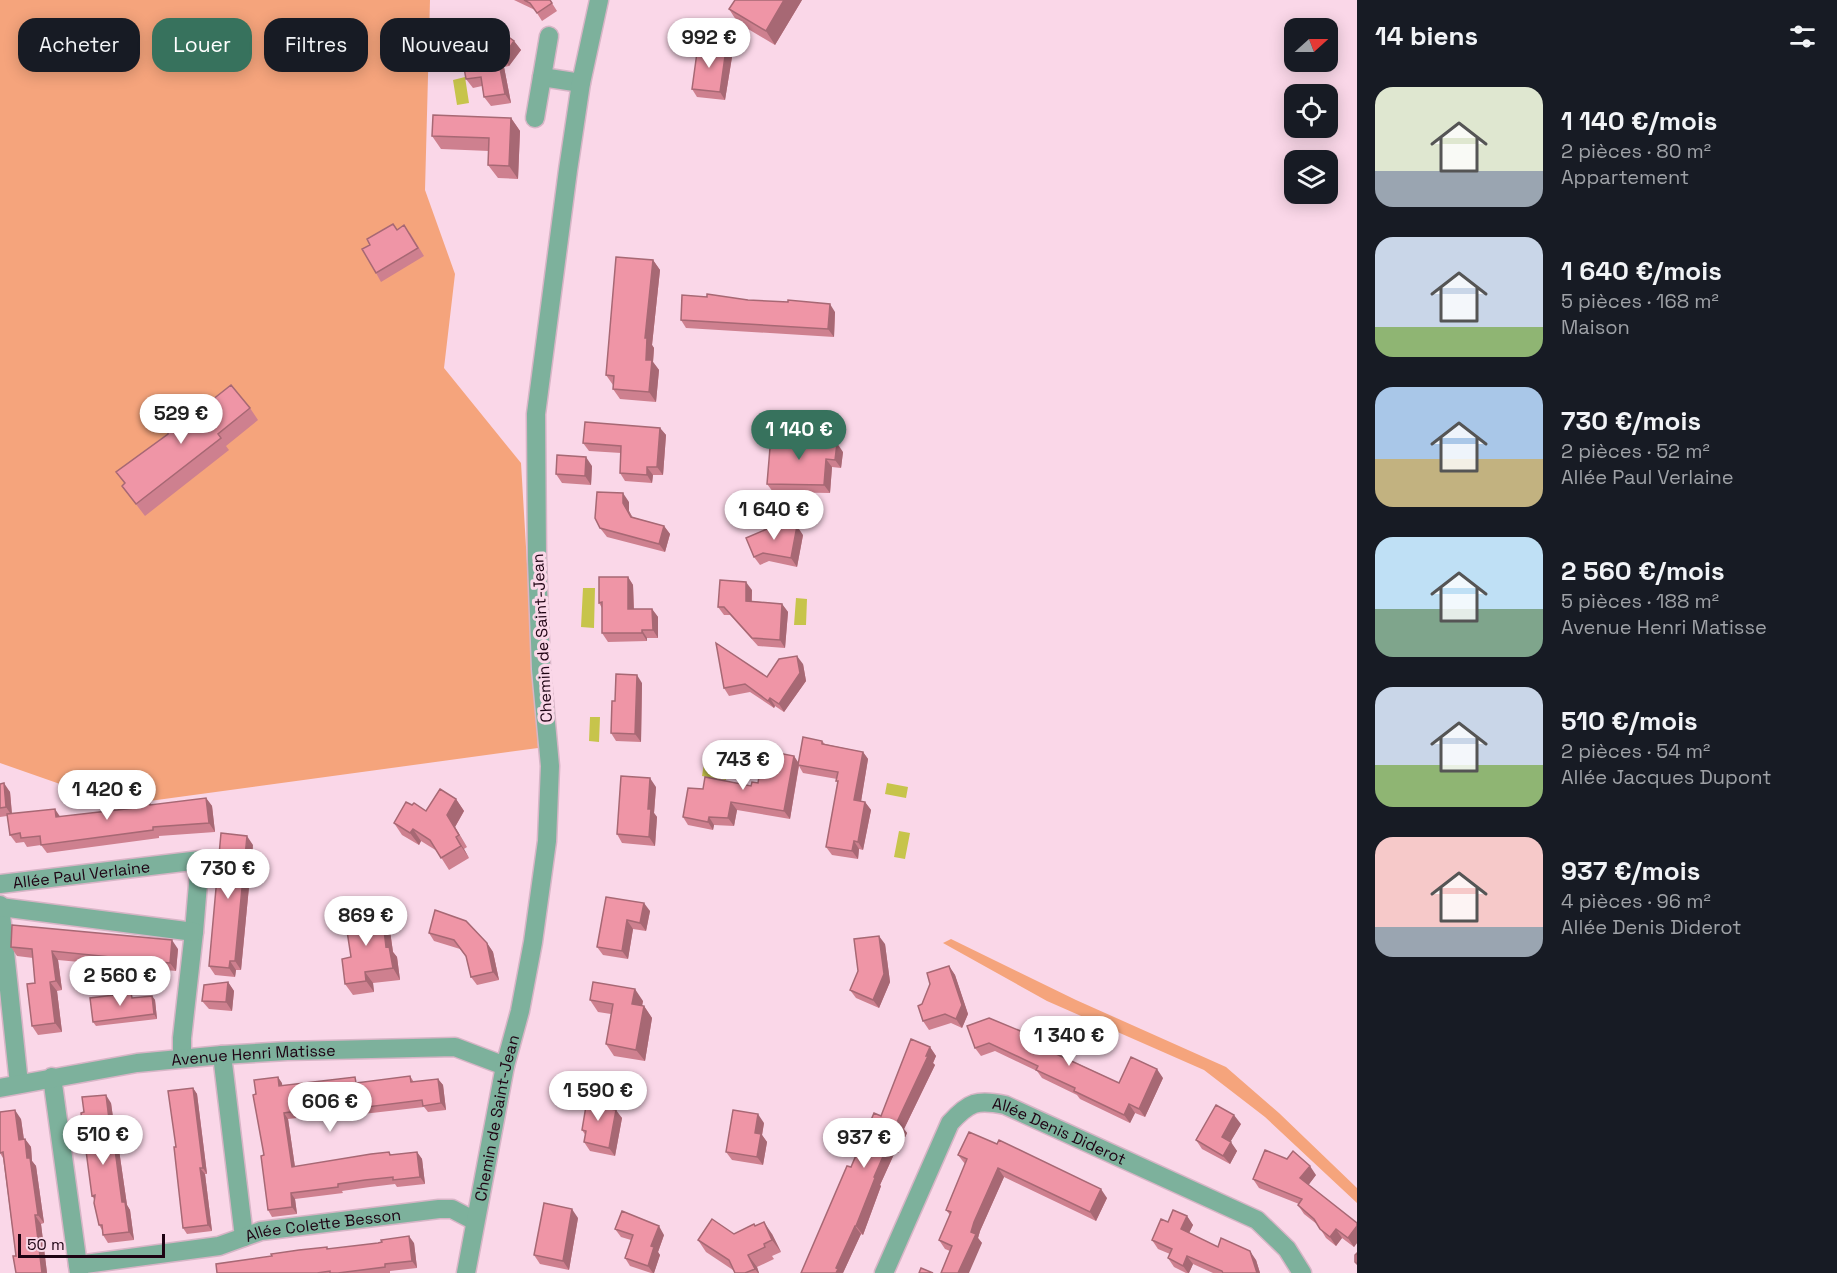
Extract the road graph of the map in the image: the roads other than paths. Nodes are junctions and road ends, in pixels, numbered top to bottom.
1 (599, 0) edge
2 (549, 36) dead end
3 (542, 77) junction
4 (581, 83) junction
5 (535, 118) dead end
6 (0, 884) edge
7 (0, 906) edge
8 (194, 932) junction
9 (222, 1054) junction
10 (182, 1058) junction
11 (506, 1066) junction
12 (52, 1077) junction
13 (19, 1084) junction
14 (0, 1088) edge
15 (476, 1221) junction
16 (244, 1237) junction
17 (79, 1269) edge
18 (466, 1273) edge
19 (884, 1273) edge
20 (1302, 1273) edge

1 - 4 street, Chemin de Saint-Jean
2 - 3 street
3 - 4 street
3 - 5 street
4 - 11 street, Chemin de Saint-Jean
6 - 8 street, Allée Paul Verlaine
7 - 8 street, Allée Paul Verlaine
7 - 13 street, Allée Paul Verlaine
8 - 10 street, Allée Paul Verlaine
9 - 10 street, Avenue Henri Matisse
9 - 11 street, Avenue Henri Matisse
9 - 16 street, Allée Colette Besson
10 - 12 street, Avenue Henri Matisse
11 - 15 street, Chemin de Saint-Jean
12 - 13 street, Avenue Henri Matisse
12 - 17 street
13 - 14 street, Avenue Henri Matisse
15 - 16 street, Allée Colette Besson
15 - 18 street, Chemin de Saint-Jean
16 - 17 street
19 - 20 street, Allée Denis Diderot

